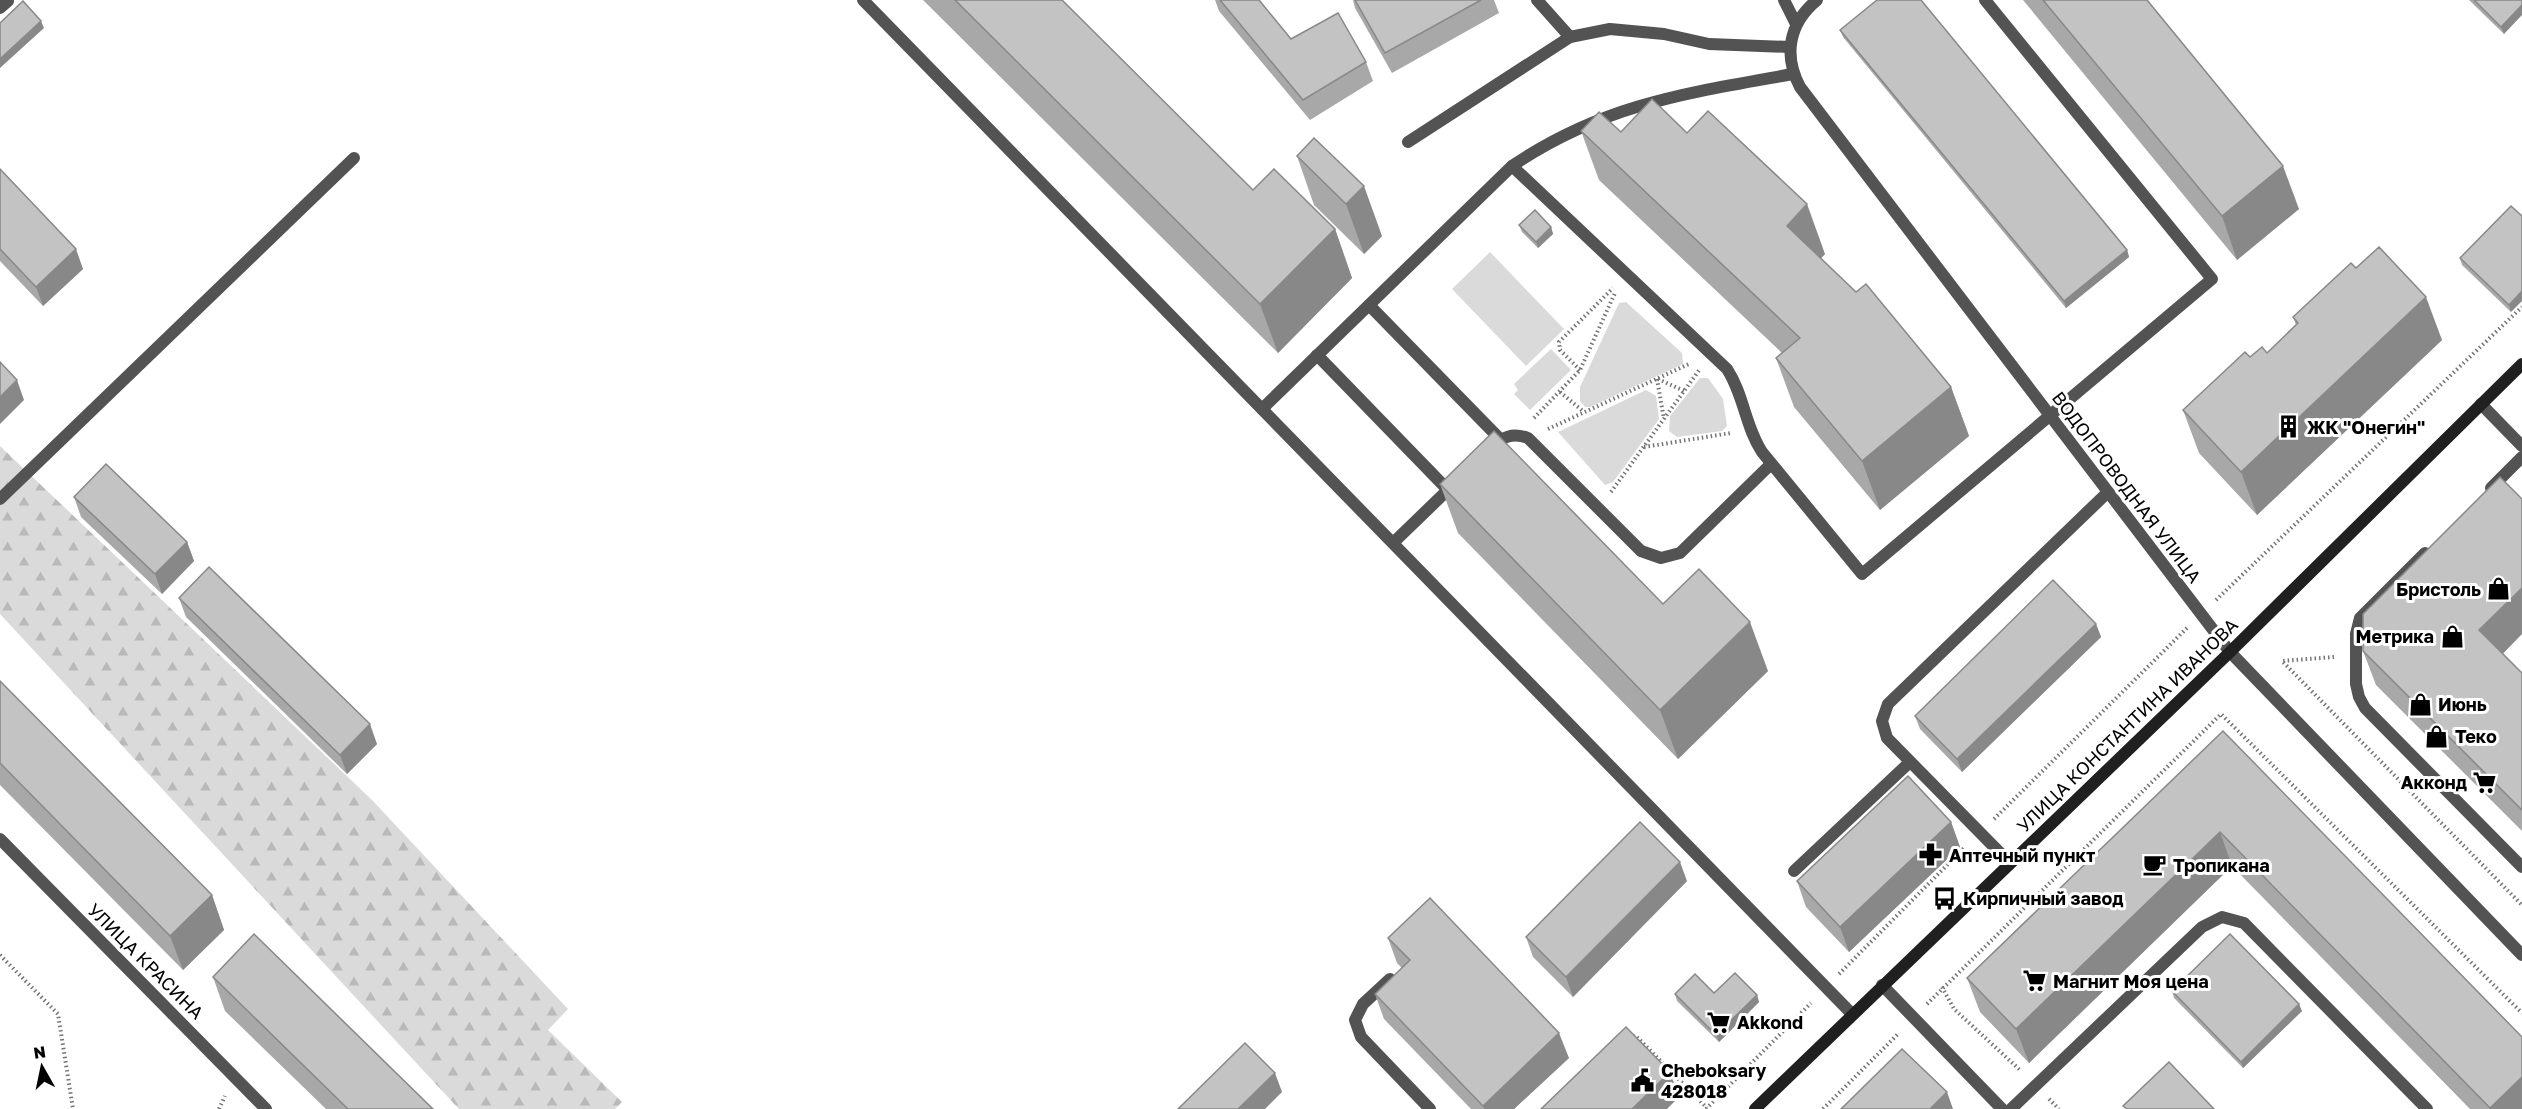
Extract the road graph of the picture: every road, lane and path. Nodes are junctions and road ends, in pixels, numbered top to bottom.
1 (863, 0) edge
2 (1537, 0) edge
3 (1784, 0) edge
4 (1817, 0) edge
5 (1985, 0) edge
6 (8, 1) edge
7 (0, 8) edge
8 (1796, 24) junction
9 (1569, 37) junction
10 (1790, 47) junction
11 (1794, 74) junction
12 (1408, 142) dead end
13 (354, 158) dead end
14 (1512, 166) junction
15 (1369, 305) junction
16 (2522, 307) edge
17 (1711, 354) junction
18 (1317, 355) junction
19 (2522, 364) edge
20 (1580, 370) junction
21 (1657, 379) junction
22 (1684, 391) junction
23 (1560, 392) junction
24 (2481, 404) junction
25 (1262, 409) junction
26 (1584, 412) junction
27 (2049, 414) junction
28 (1664, 419) junction
29 (1750, 430) junction
30 (1523, 436) junction
31 (1500, 439) junction
32 (2522, 446) edge
33 (1643, 447) junction
34 (2522, 457) edge
35 (1478, 461) edge
36 (1772, 464) junction
37 (1463, 476) edge
38 (1448, 490) junction
39 (2108, 492) junction
40 (0, 499) edge
41 (2480, 499) edge
42 (1599, 508) junction
43 (2438, 540) edge
44 (1393, 543) junction
45 (2201, 614) junction
46 (2230, 652) junction
47 (1910, 762) junction
48 (1981, 831) junction
49 (0, 839) edge
50 (2010, 863) junction
51 (2522, 867) edge
52 (1794, 871) dead end
53 (0, 955) edge
54 (2522, 955) edge
55 (1390, 979) edge
56 (1882, 985) junction
57 (1942, 987) junction
58 (1826, 988) junction
59 (2522, 1012) edge
60 (1852, 1014) junction
61 (1914, 1018) junction
62 (1626, 1037) edge
63 (2037, 1085) junction
64 (73, 1109) edge
65 (266, 1109) edge
66 (1430, 1109) edge
67 (1707, 1109) edge
68 (1755, 1109) edge
69 (1823, 1109) edge
70 (2002, 1109) edge
71 (2011, 1109) edge
72 (2059, 1109) edge
73 (2427, 1109) edge

1 - 25 street
2 - 9 street
3 - 8 street
4 - 8 street, ВОДОПРОВОДНАЯ УЛИЦА
5 - 27 street
6 - 7 street
8 - 10 street, ВОДОПРОВОДНАЯ УЛИЦА
9 - 10 street
9 - 12 street
10 - 11 street, ВОДОПРОВОДНАЯ УЛИЦА
11 - 14 street
11 - 27 street, ВОДОПРОВОДНАЯ УЛИЦА
13 - 40 street
14 - 15 street
14 - 17 street
15 - 18 street
15 - 31 street
16 - 45 path
17 - 21 path
17 - 22 path
17 - 29 street
18 - 25 street
18 - 38 street
19 - 24 street, УЛИЦА КОНСТАНТИНА ИВАНОВА
20 - 20 path
20 - 23 path
21 - 22 path
21 - 26 path
21 - 28 path
22 - 28 path
23 - 26 path
23 - 30 path
24 - 32 street
24 - 46 street, УЛИЦА КОНСТАНТИНА ИВАНОВА
25 - 44 street
26 - 30 path
27 - 36 street
27 - 39 street, ВОДОПРОВОДНАЯ УЛИЦА
28 - 33 path
29 - 33 path
29 - 36 street
30 - 31 street
30 - 42 street
31 - 35 street
33 - 42 path
34 - 41 street
36 - 42 street
37 - 38 street
38 - 44 street
39 - 45 street, ВОДОПРОВОДНАЯ УЛИЦА
39 - 47 street
43 - 51 street
44 - 58 street
45 - 46 street, ВОДОПРОВОДНАЯ УЛИЦА
45 - 48 path
46 - 50 street, УЛИЦА КОНСТАНТИНА ИВАНОВА
46 - 54 street, ВОДОПРОВОДНАЯ УЛИЦА
47 - 48 street
47 - 52 street
48 - 50 street
48 - 58 path
49 - 65 street, УЛИЦА КРАСИНА
50 - 56 street, УЛИЦА КОНСТАНТИНА ИВАНОВА
53 - 64 path
55 - 66 street
56 - 60 street, УЛИЦА КОНСТАНТИНА ИВАНОВА
56 - 61 street
57 - 59 path
57 - 61 path
57 - 63 path
58 - 60 street
58 - 67 path
60 - 68 street, УЛИЦА КОНСТАНТИНА ИВАНОВА
61 - 69 path
61 - 70 street
62 - 67 path
63 - 71 street
63 - 72 path
63 - 73 street

